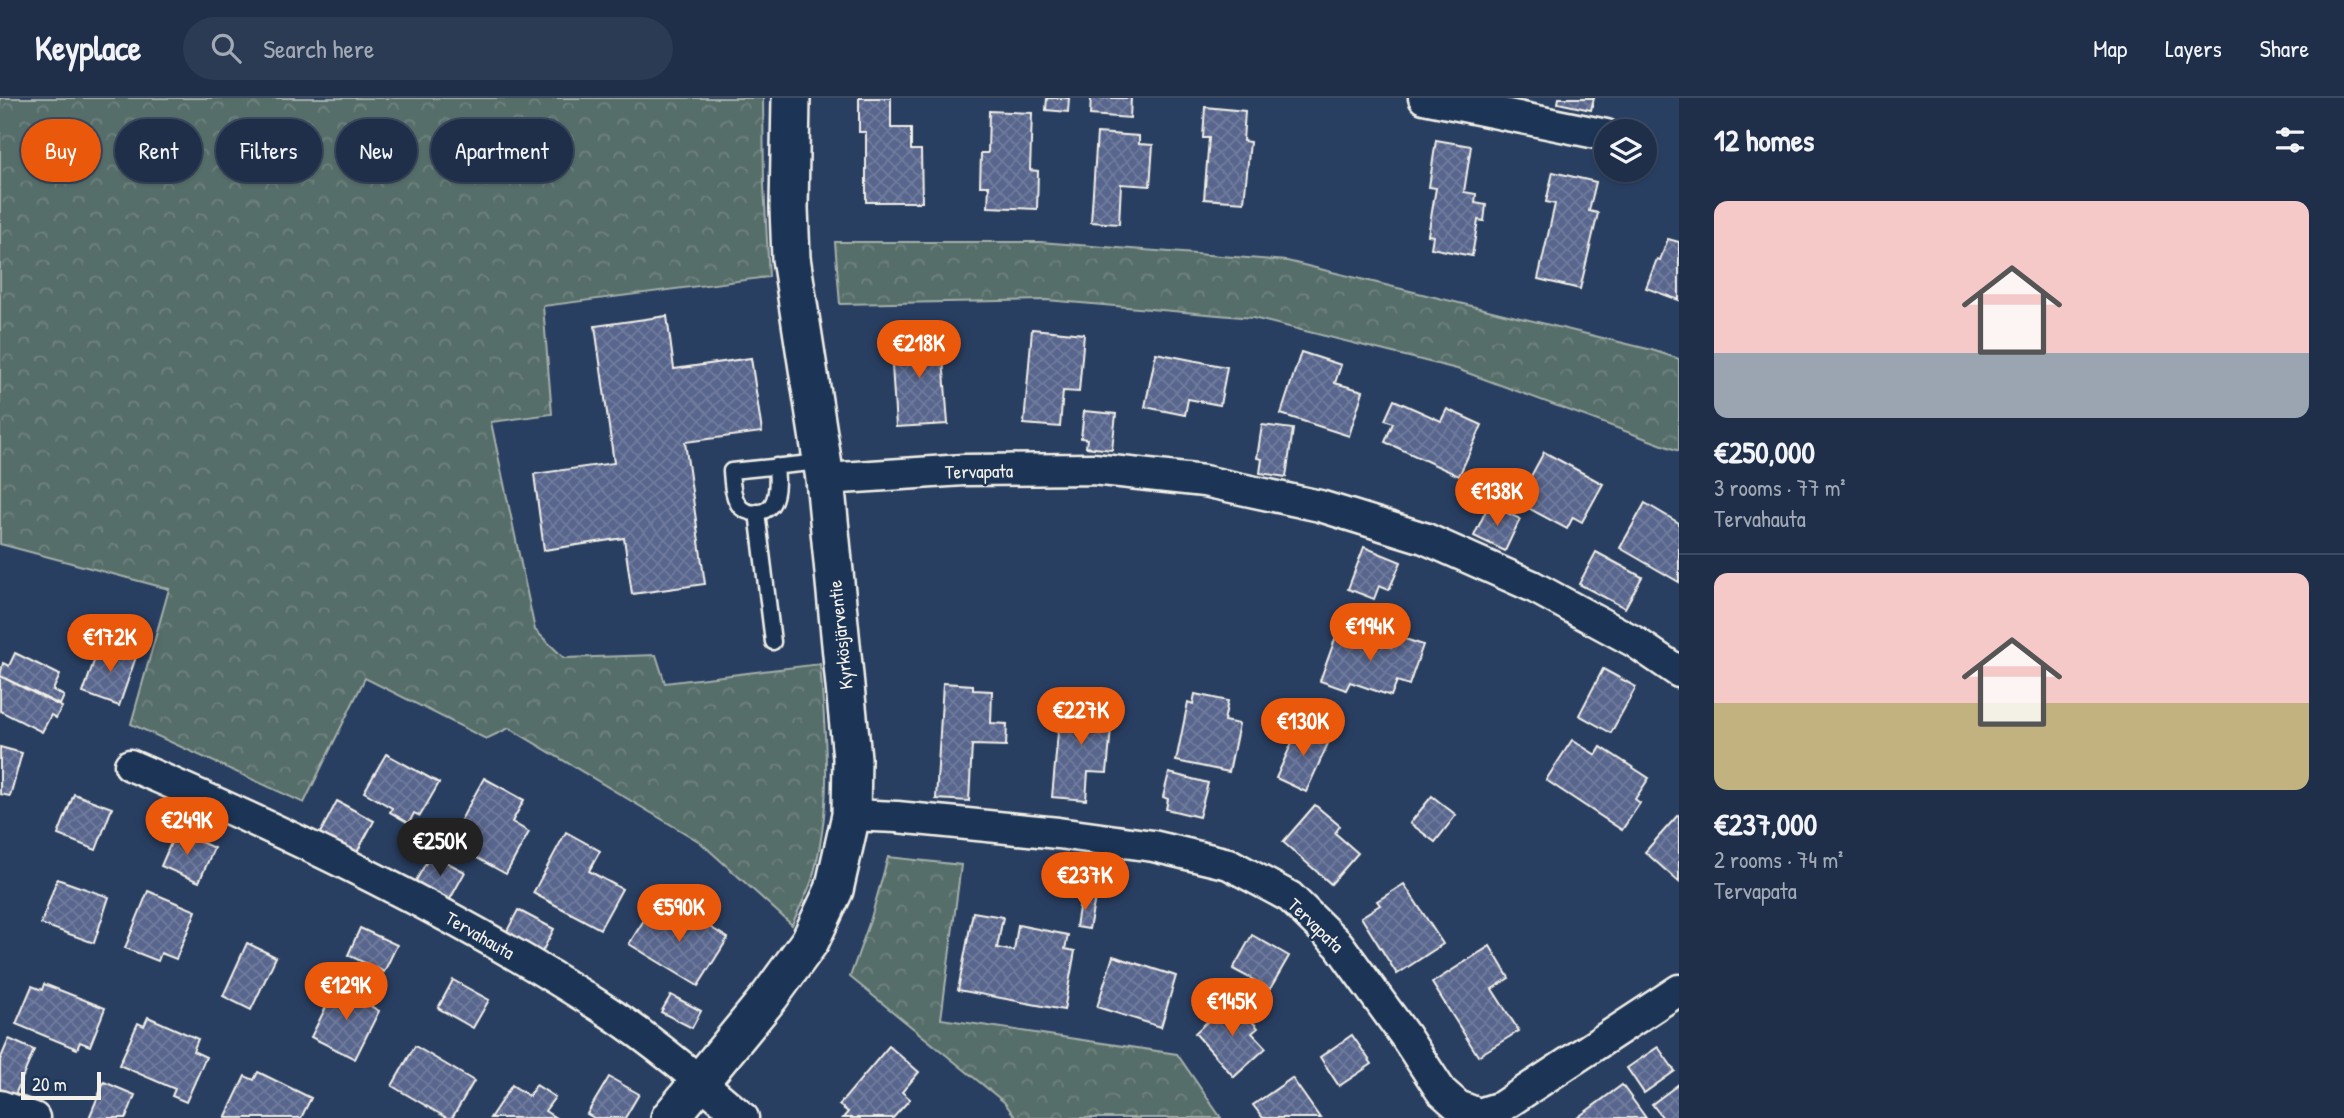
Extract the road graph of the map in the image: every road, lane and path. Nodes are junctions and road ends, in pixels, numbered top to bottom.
1 (791, 98) edge
2 (1424, 98) edge
3 (1594, 133) edge
4 (776, 466) junction
5 (824, 470) junction
6 (757, 512) junction
7 (773, 642) dead end
8 (1679, 672) edge
9 (131, 765) dead end
10 (851, 815) junction
11 (1679, 990) edge
12 (699, 1081) junction
13 (0, 1106) edge
14 (34, 1118) edge
15 (670, 1118) edge
16 (743, 1118) edge

1 - 5 street, Kyrkösjärventie
2 - 3 street
4 - 5 lane
4 - 6 lane
4 - 6 lane
5 - 8 street, Tervapata
5 - 10 street, Kyrkösjärventie
6 - 7 lane
9 - 12 street, Tervahauta
10 - 11 street, Tervapata
10 - 12 street, Kyrkösjärventie
12 - 15 street, Kyrkösjärventie
12 - 16 street, Tervahauta
13 - 14 street

